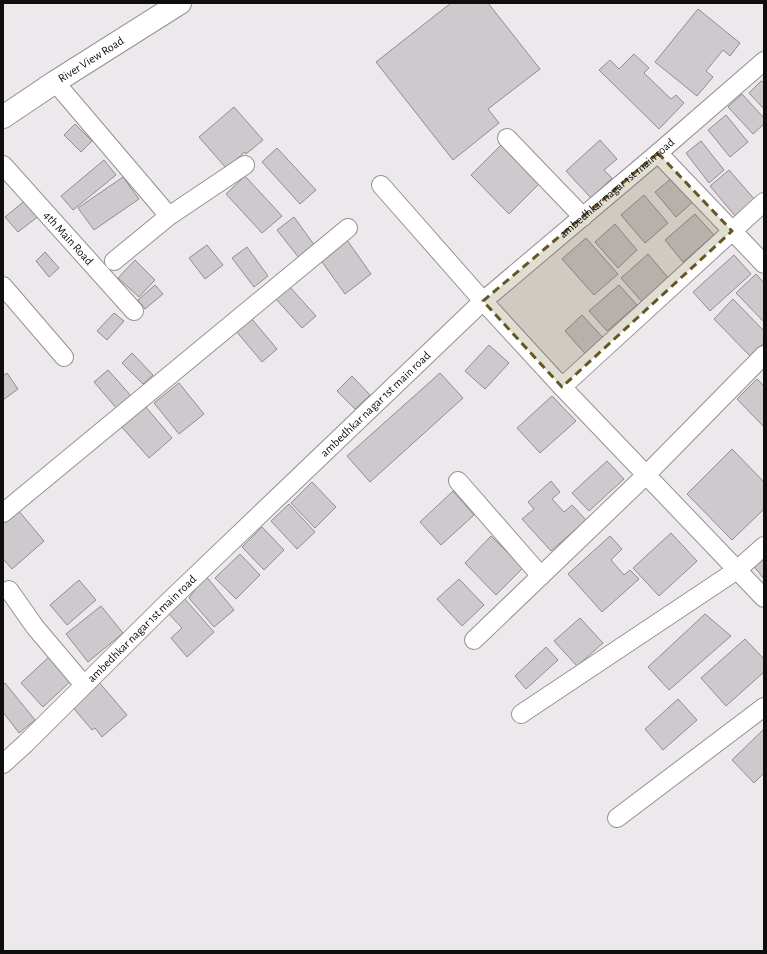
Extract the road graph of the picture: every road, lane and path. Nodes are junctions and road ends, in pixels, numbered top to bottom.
1 (180, 3) edge
2 (764, 62) edge
3 (55, 82) junction
4 (3, 117) edge
5 (507, 138) dead end
6 (658, 154) junction
7 (3, 165) edge
8 (246, 165) dead end
9 (380, 185) dead end
10 (764, 202) edge
11 (169, 216) junction
12 (583, 216) junction
13 (348, 228) dead end
14 (732, 231) junction
15 (114, 261) dead end
16 (764, 264) edge
17 (3, 286) edge
18 (482, 301) junction
19 (134, 311) dead end
20 (764, 355) edge
21 (64, 357) dead end
22 (562, 387) junction
23 (645, 476) junction
24 (458, 481) dead end
25 (3, 513) edge
26 (764, 546) edge
27 (737, 570) junction
28 (541, 576) junction
29 (5, 589) edge
30 (764, 598) edge
31 (474, 640) dead end
32 (84, 685) junction
33 (764, 707) edge
34 (521, 714) dead end
35 (3, 764) edge
36 (617, 818) dead end

1 - 3 street, River View Road
2 - 6 street, ambedhkar nagar 1st main road
3 - 4 street, River View Road
3 - 11 street
5 - 12 street
6 - 12 street, ambedhkar nagar 1st main road
6 - 14 street
7 - 19 street, 4th Main Road
8 - 11 street
9 - 18 street
10 - 14 street
11 - 15 street
12 - 18 street, ambedhkar nagar 1st main road
13 - 25 street
14 - 16 street
14 - 22 street
17 - 21 street
18 - 22 street
18 - 32 street, ambedhkar nagar 1st main road
20 - 23 street
22 - 23 street
23 - 27 street
23 - 28 street
24 - 28 street
26 - 27 street
27 - 30 street
27 - 34 street
28 - 31 street
29 - 32 street
32 - 35 street, ambedhkar nagar 1st main road
33 - 36 street

